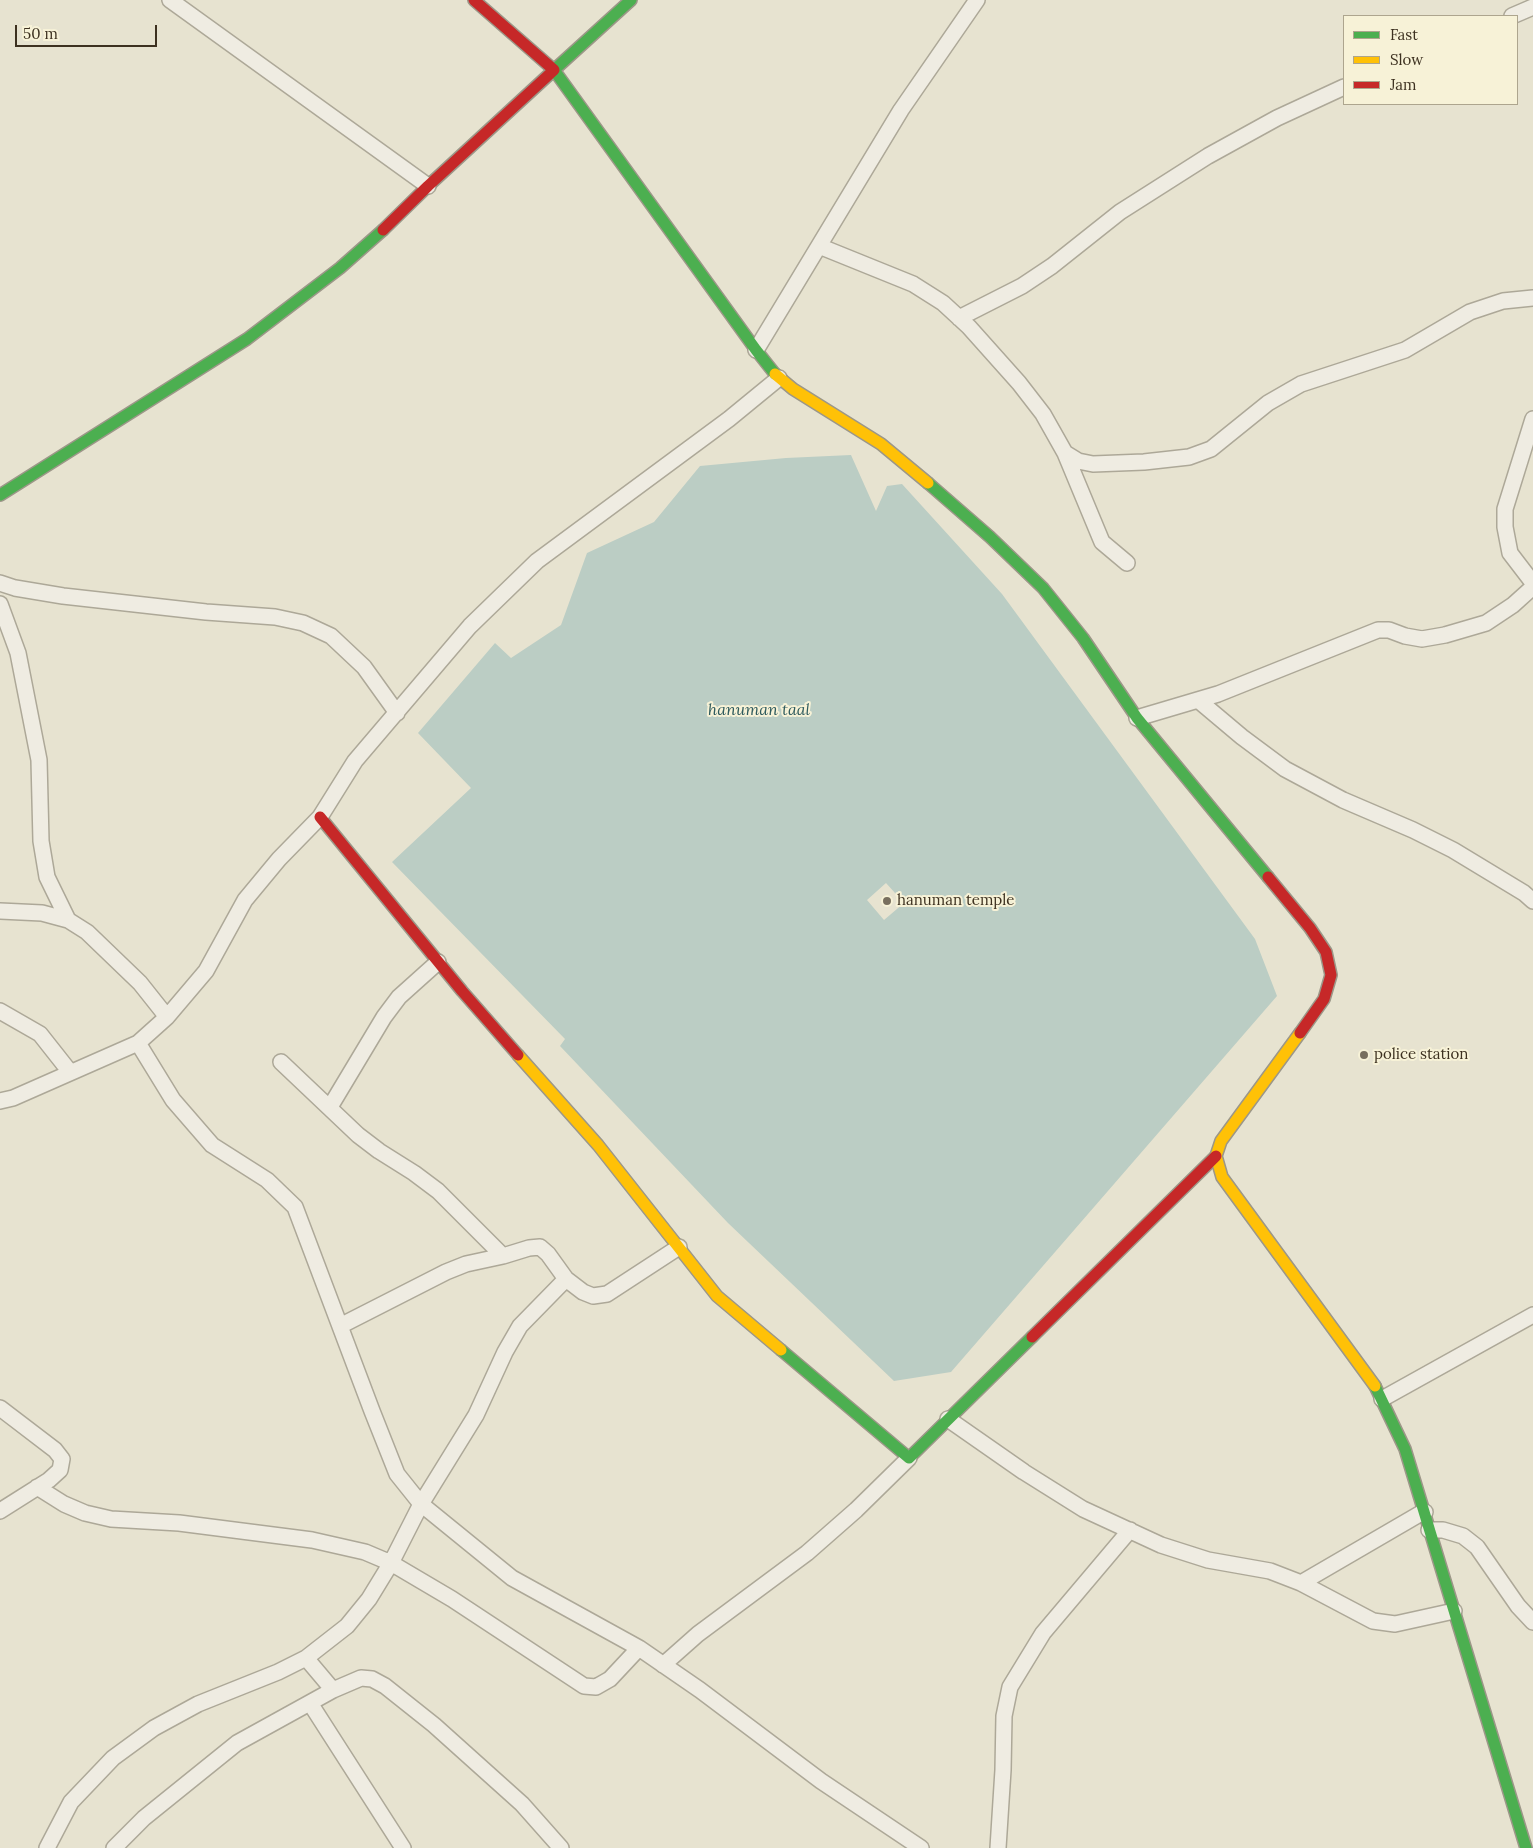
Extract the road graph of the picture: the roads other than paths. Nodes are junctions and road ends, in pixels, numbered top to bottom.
1 (170, 0) edge
2 (474, 0) edge
3 (630, 0) edge
4 (977, 0) edge
5 (1533, 8) edge
6 (1515, 15) edge
7 (554, 70) junction
8 (1343, 87) edge
9 (428, 186) junction
10 (819, 246) junction
11 (1533, 298) edge
12 (959, 318) junction
13 (756, 350) junction
14 (779, 378) junction
15 (1533, 419) edge
16 (1065, 453) junction
17 (0, 495) edge
18 (1127, 563) dead end
19 (1532, 579) edge
20 (0, 583) edge
21 (0, 604) edge
22 (1198, 700) junction
23 (397, 713) junction
24 (1137, 718) junction
25 (320, 817) junction
26 (1533, 901) edge
27 (0, 911) edge
28 (68, 920) junction
29 (438, 962) junction
30 (0, 1011) edge
31 (167, 1017) junction
32 (138, 1043) junction
33 (281, 1062) dead end
34 (70, 1072) junction
35 (0, 1101) edge
36 (330, 1107) junction
37 (1216, 1156) junction
38 (678, 1247) junction
39 (503, 1256) junction
40 (566, 1279) junction
41 (1533, 1315) edge
42 (340, 1326) junction
43 (1382, 1400) junction
44 (0, 1408) edge
45 (948, 1419) junction
46 (909, 1458) junction
47 (37, 1488) junction
48 (421, 1504) junction
49 (0, 1511) edge
50 (1424, 1512) junction
51 (1130, 1530) junction
52 (1429, 1530) junction
53 (391, 1563) junction
54 (1301, 1583) junction
55 (1454, 1611) junction
56 (1533, 1622) edge
57 (639, 1648) junction
58 (306, 1658) junction
59 (663, 1665) junction
60 (333, 1690) junction
61 (310, 1703) junction
62 (47, 1848) edge
63 (114, 1848) edge
64 (402, 1848) edge
65 (561, 1848) edge
66 (921, 1848) edge
67 (998, 1848) edge
68 (1526, 1848) edge

1 - 9 street
2 - 7 street
3 - 7 street
4 - 10 street
5 - 6 street
7 - 9 street
7 - 13 street
8 - 12 street
9 - 17 street
10 - 12 street
10 - 13 street
11 - 16 street
12 - 16 street
13 - 14 street
14 - 23 street
14 - 24 street
15 - 19 street
16 - 18 street
19 - 22 street
20 - 23 street
21 - 28 street
22 - 24 street
22 - 26 street
23 - 25 street
24 - 37 street
25 - 29 street
25 - 31 street
27 - 28 street
28 - 31 street
29 - 36 street
29 - 38 street
30 - 34 street
31 - 32 street
32 - 34 street
32 - 42 street
33 - 36 street
34 - 35 street
36 - 39 street
37 - 43 street
37 - 45 street
38 - 40 street
38 - 46 street
39 - 40 street
39 - 42 street
40 - 48 street
41 - 43 street
42 - 48 street
43 - 50 street
44 - 47 street
45 - 46 street
45 - 51 street
46 - 59 street
47 - 49 street
47 - 53 street
48 - 53 street
48 - 57 street
50 - 52 street
50 - 54 street
51 - 54 street
51 - 67 street
52 - 55 street
52 - 56 street
53 - 57 street
53 - 58 street
54 - 55 street
55 - 68 street
57 - 59 street
58 - 60 street
58 - 62 street
59 - 66 street
60 - 61 street
60 - 65 street
61 - 63 street
61 - 64 street

